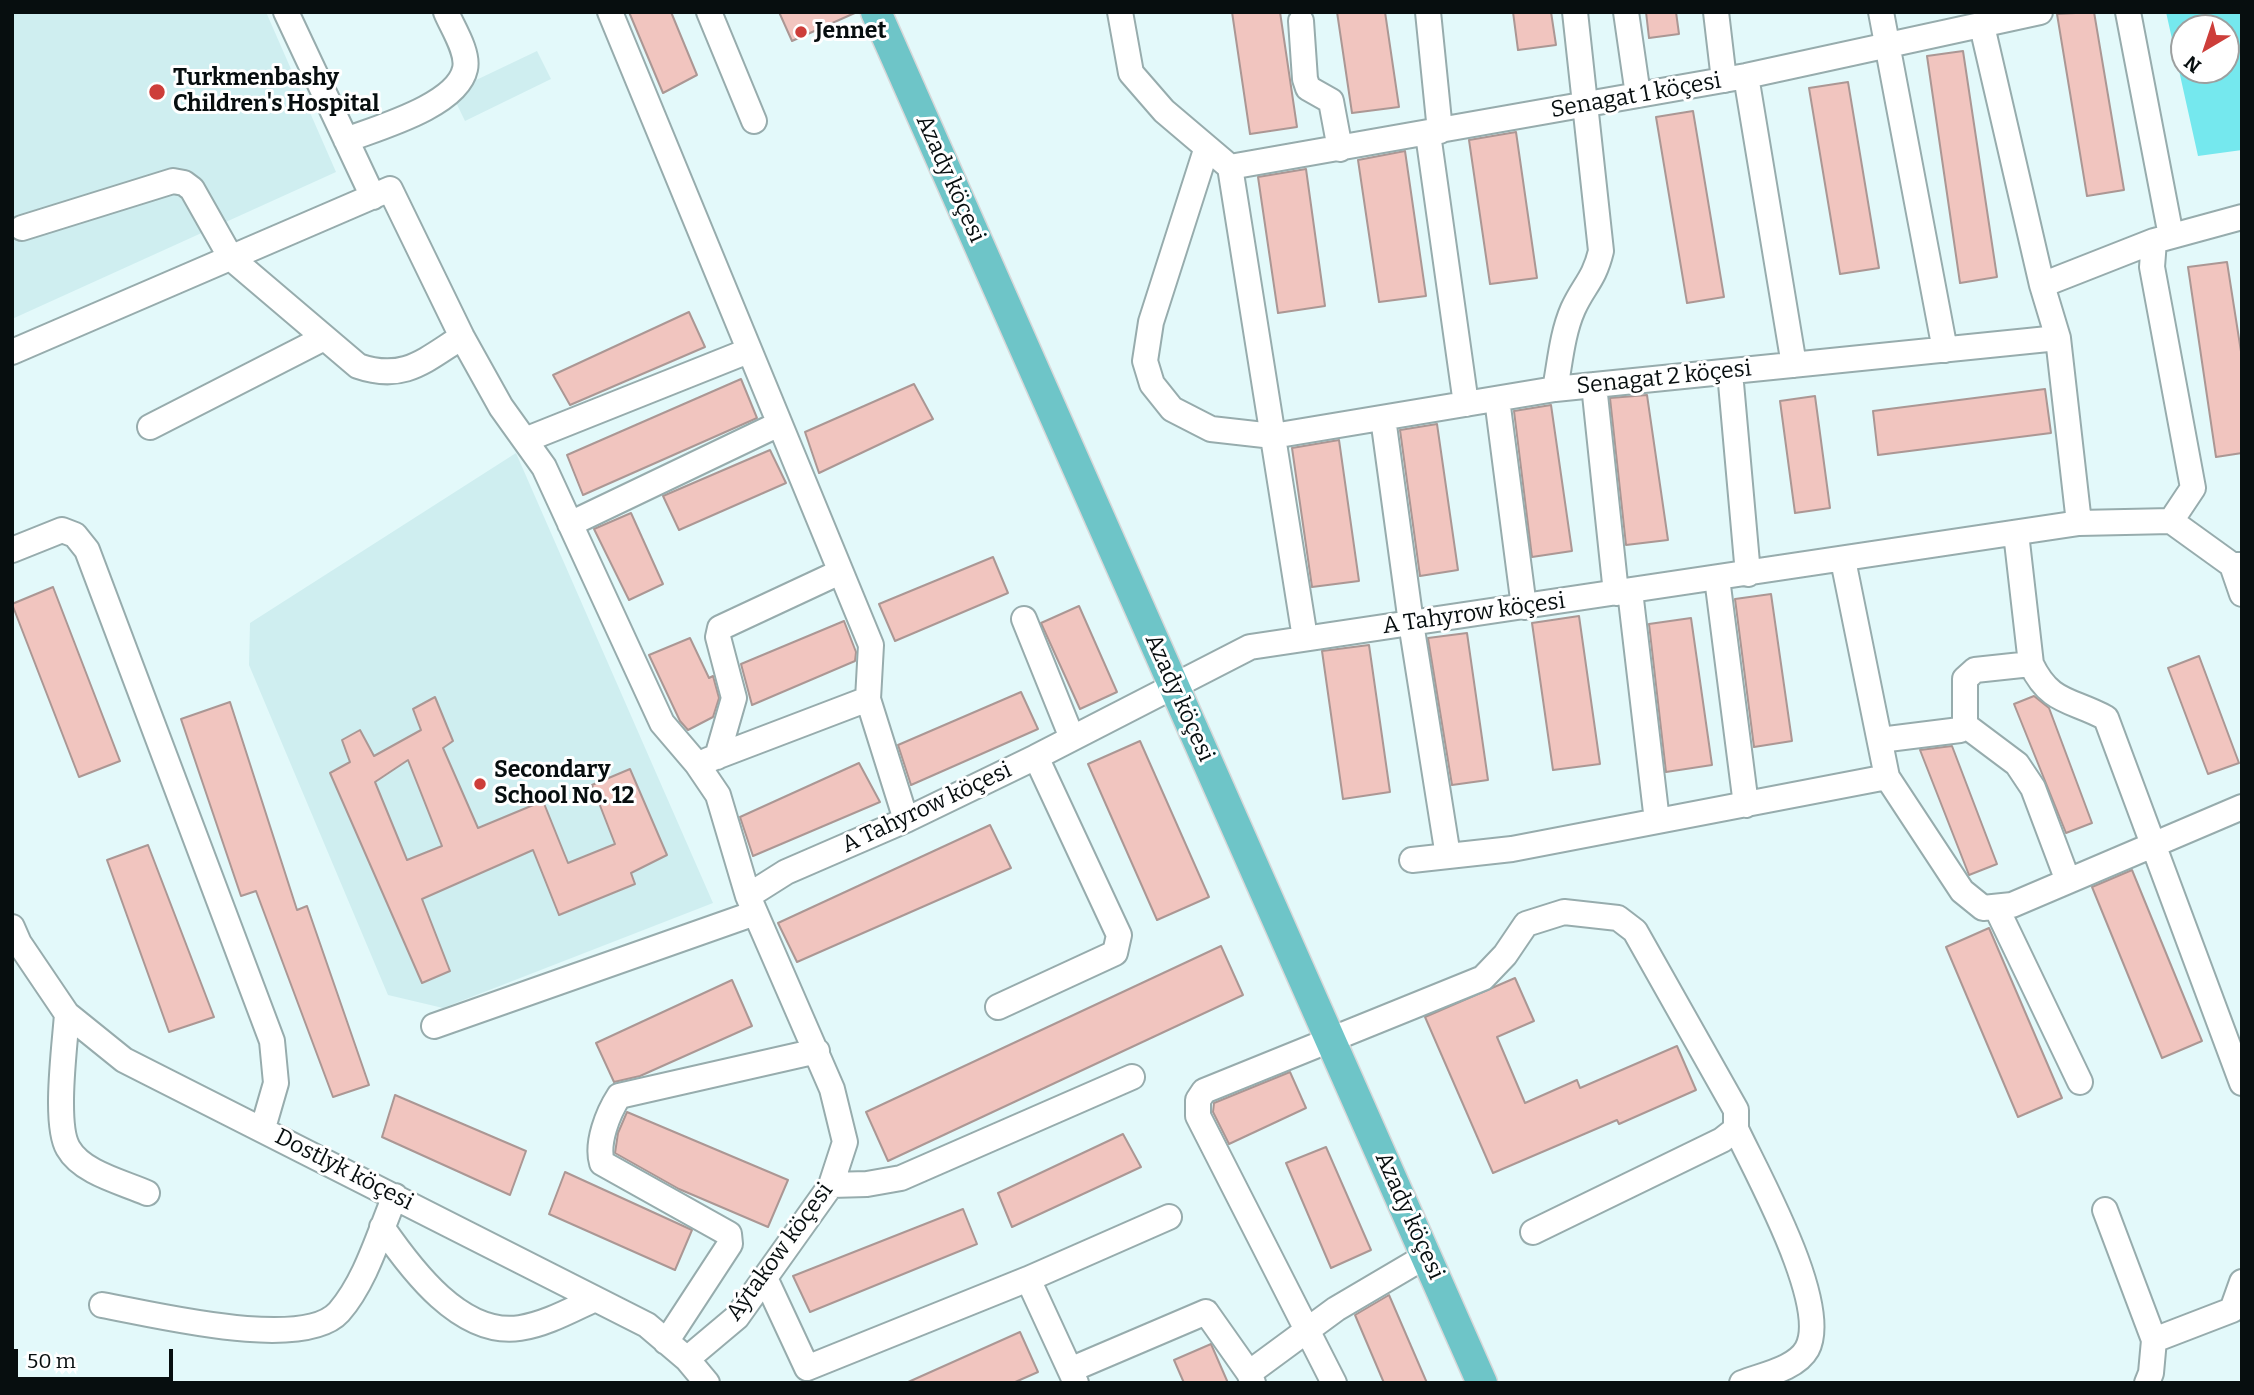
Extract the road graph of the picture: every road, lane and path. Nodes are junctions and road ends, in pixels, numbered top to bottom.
1 (286, 12) edge
2 (446, 12) edge
3 (610, 12) edge
4 (709, 12) edge
5 (876, 12) edge
6 (1120, 12) edge
7 (1428, 12) edge
8 (1575, 12) edge
9 (1626, 12) edge
10 (1716, 12) edge
11 (1881, 12) edge
12 (2040, 12) edge
13 (2129, 12) edge
14 (1997, 20) edge
15 (1301, 21) dead end
16 (1886, 47) junction
17 (1735, 78) junction
18 (1638, 95) junction
19 (1587, 104) junction
20 (754, 121) dead end
21 (1434, 132) junction
22 (346, 140) junction
23 (1340, 149) junction
24 (1206, 150) junction
25 (1230, 167) junction
26 (373, 197) junction
27 (2242, 217) edge
28 (22, 228) dead end
29 (2162, 239) junction
30 (231, 258) junction
31 (2042, 285) junction
32 (463, 337) junction
33 (324, 338) junction
34 (2058, 338) junction
35 (1945, 350) junction
36 (748, 351) junction
37 (12, 352) edge
38 (1794, 365) junction
39 (1730, 372) junction
40 (1594, 386) junction
41 (1555, 389) junction
42 (1497, 399) junction
43 (1466, 404) junction
44 (1383, 418) junction
45 (779, 424) junction
46 (149, 427) dead end
47 (1273, 436) junction
48 (525, 440) junction
49 (2171, 521) junction
50 (2079, 523) junction
51 (570, 524) junction
52 (2016, 533) junction
53 (12, 550) edge
54 (1843, 560) junction
55 (2237, 565) edge
56 (840, 572) junction
57 (1748, 574) junction
58 (1717, 578) junction
59 (1623, 592) junction
60 (2242, 594) edge
61 (1524, 607) junction
62 (1024, 619) dead end
63 (1411, 623) junction
64 (1305, 638) junction
65 (2031, 664) junction
66 (1174, 684) junction
67 (868, 699) junction
68 (1965, 725) junction
69 (1072, 738) junction
70 (1880, 740) junction
71 (1036, 757) junction
72 (707, 760) junction
73 (1886, 777) junction
74 (1746, 805) junction
75 (2242, 807) edge
76 (906, 820) junction
77 (1657, 821) junction
78 (2153, 843) junction
79 (1448, 856) junction
80 (1412, 860) dead end
81 (2068, 881) junction
82 (751, 905) junction
83 (1996, 906) junction
84 (12, 927) edge
85 (998, 1007) dead end
86 (67, 1014) junction
87 (434, 1026) dead end
88 (2233, 1034) edge
89 (1331, 1040) junction
90 (817, 1051) junction
91 (1132, 1077) dead end
92 (2080, 1082) dead end
93 (2242, 1083) edge
94 (263, 1128) junction
95 (1736, 1129) junction
96 (831, 1185) junction
97 (147, 1193) dead end
98 (395, 1196) junction
99 (2105, 1210) dead end
100 (1169, 1217) dead end
101 (382, 1227) junction
102 (1533, 1232) dead end
103 (1426, 1256) junction
104 (1028, 1279) junction
105 (766, 1280) junction
106 (2242, 1282) edge
107 (595, 1299) junction
108 (103, 1305) dead end
109 (1309, 1330) junction
110 (2154, 1340) junction
111 (666, 1342) junction
112 (687, 1359) junction
113 (810, 1375) edge
114 (1073, 1376) edge
115 (1251, 1378) edge
116 (706, 1383) edge
117 (1334, 1383) edge
118 (1482, 1383) edge
119 (1742, 1383) edge
120 (2147, 1383) edge

1 - 22 street
2 - 22 street
3 - 36 street
4 - 20 street
5 - 66 main road, Azady köçesi
6 - 24 street
7 - 21 street
8 - 19 street
9 - 18 street
10 - 17 street
11 - 16 street
12 - 14 street, Senagat 1 köçesi
13 - 29 street
14 - 16 street, Senagat 1 köçesi
14 - 31 street
15 - 23 street
16 - 17 street, Senagat 1 köçesi
16 - 35 street
17 - 18 street, Senagat 1 köçesi
17 - 38 street
18 - 19 street, Senagat 1 köçesi
19 - 21 street, Senagat 1 köçesi
19 - 41 street
21 - 23 street, Senagat 1 köçesi
21 - 43 street
22 - 26 street
23 - 25 street, Senagat 1 köçesi
24 - 25 street
24 - 47 street, Senagat 2 köçesi
25 - 47 street
26 - 30 street
26 - 32 street, Aýtakow köçesi
27 - 29 street
28 - 30 street
29 - 31 street
29 - 49 street
30 - 33 street
30 - 37 street
31 - 34 street
32 - 33 street
32 - 48 street, Aýtakow köçesi
33 - 46 street
34 - 35 street, Senagat 2 köçesi
34 - 50 street
35 - 38 street, Senagat 2 köçesi
36 - 45 street
36 - 48 street
38 - 39 street, Senagat 2 köçesi
39 - 40 street, Senagat 2 köçesi
39 - 57 street
40 - 41 street, Senagat 2 köçesi
40 - 59 street
41 - 42 street, Senagat 2 köçesi
42 - 43 street, Senagat 2 köçesi
42 - 61 street
43 - 44 street, Senagat 2 köçesi
44 - 47 street, Senagat 2 köçesi
44 - 63 street
45 - 51 street
45 - 56 street
47 - 64 street
48 - 51 street, Aýtakow köçesi
49 - 50 street, A Tahyrow köçesi
49 - 55 street
50 - 52 street, A Tahyrow köçesi
51 - 72 street, Aýtakow köçesi
52 - 54 street, A Tahyrow köçesi
52 - 65 street
53 - 94 street
54 - 57 street, A Tahyrow köçesi
54 - 70 street
55 - 60 street
56 - 67 street
56 - 72 street
57 - 58 street, A Tahyrow köçesi
58 - 59 street, A Tahyrow köçesi
58 - 74 street
59 - 61 street, A Tahyrow köçesi
59 - 77 street
61 - 63 street, A Tahyrow köçesi
62 - 69 street
63 - 64 street, A Tahyrow köçesi
63 - 79 street
64 - 66 street, A Tahyrow köçesi
65 - 68 street
65 - 78 street
66 - 69 street, A Tahyrow köçesi
66 - 89 main road, Azady köçesi
67 - 72 street
67 - 76 street
68 - 70 street
68 - 81 street
69 - 71 street, A Tahyrow köçesi
70 - 73 street
71 - 76 street, A Tahyrow köçesi
71 - 85 street
72 - 82 street, Aýtakow köçesi
73 - 74 street
73 - 83 street
74 - 77 street
75 - 78 street
76 - 82 street, A Tahyrow köçesi
77 - 79 street
78 - 81 street
78 - 88 street
79 - 80 street
81 - 83 street
82 - 87 street, A Tahyrow köçesi
82 - 90 street, Aýtakow köçesi
83 - 92 street
84 - 86 street, Dostlyk köçesi
86 - 94 street, Dostlyk köçesi
86 - 97 street
88 - 93 street
89 - 95 street
89 - 103 main road, Azady köçesi
89 - 109 street
90 - 96 street, Aýtakow köçesi
90 - 111 street
91 - 96 street
94 - 98 street, Dostlyk köçesi
95 - 102 street
95 - 119 street
96 - 105 street, Aýtakow köçesi
98 - 101 street
98 - 107 street, Dostlyk köçesi
99 - 110 street
100 - 104 street
101 - 107 street
101 - 108 street
103 - 109 street
103 - 118 main road, Azady köçesi
104 - 113 street
104 - 114 street
105 - 112 street, Aýtakow köçesi
105 - 113 street
106 - 110 street
107 - 111 street, Dostlyk köçesi
109 - 115 street
109 - 117 street
110 - 120 street
111 - 112 street, Dostlyk köçesi
112 - 116 street, Dostlyk köçesi
114 - 115 street

